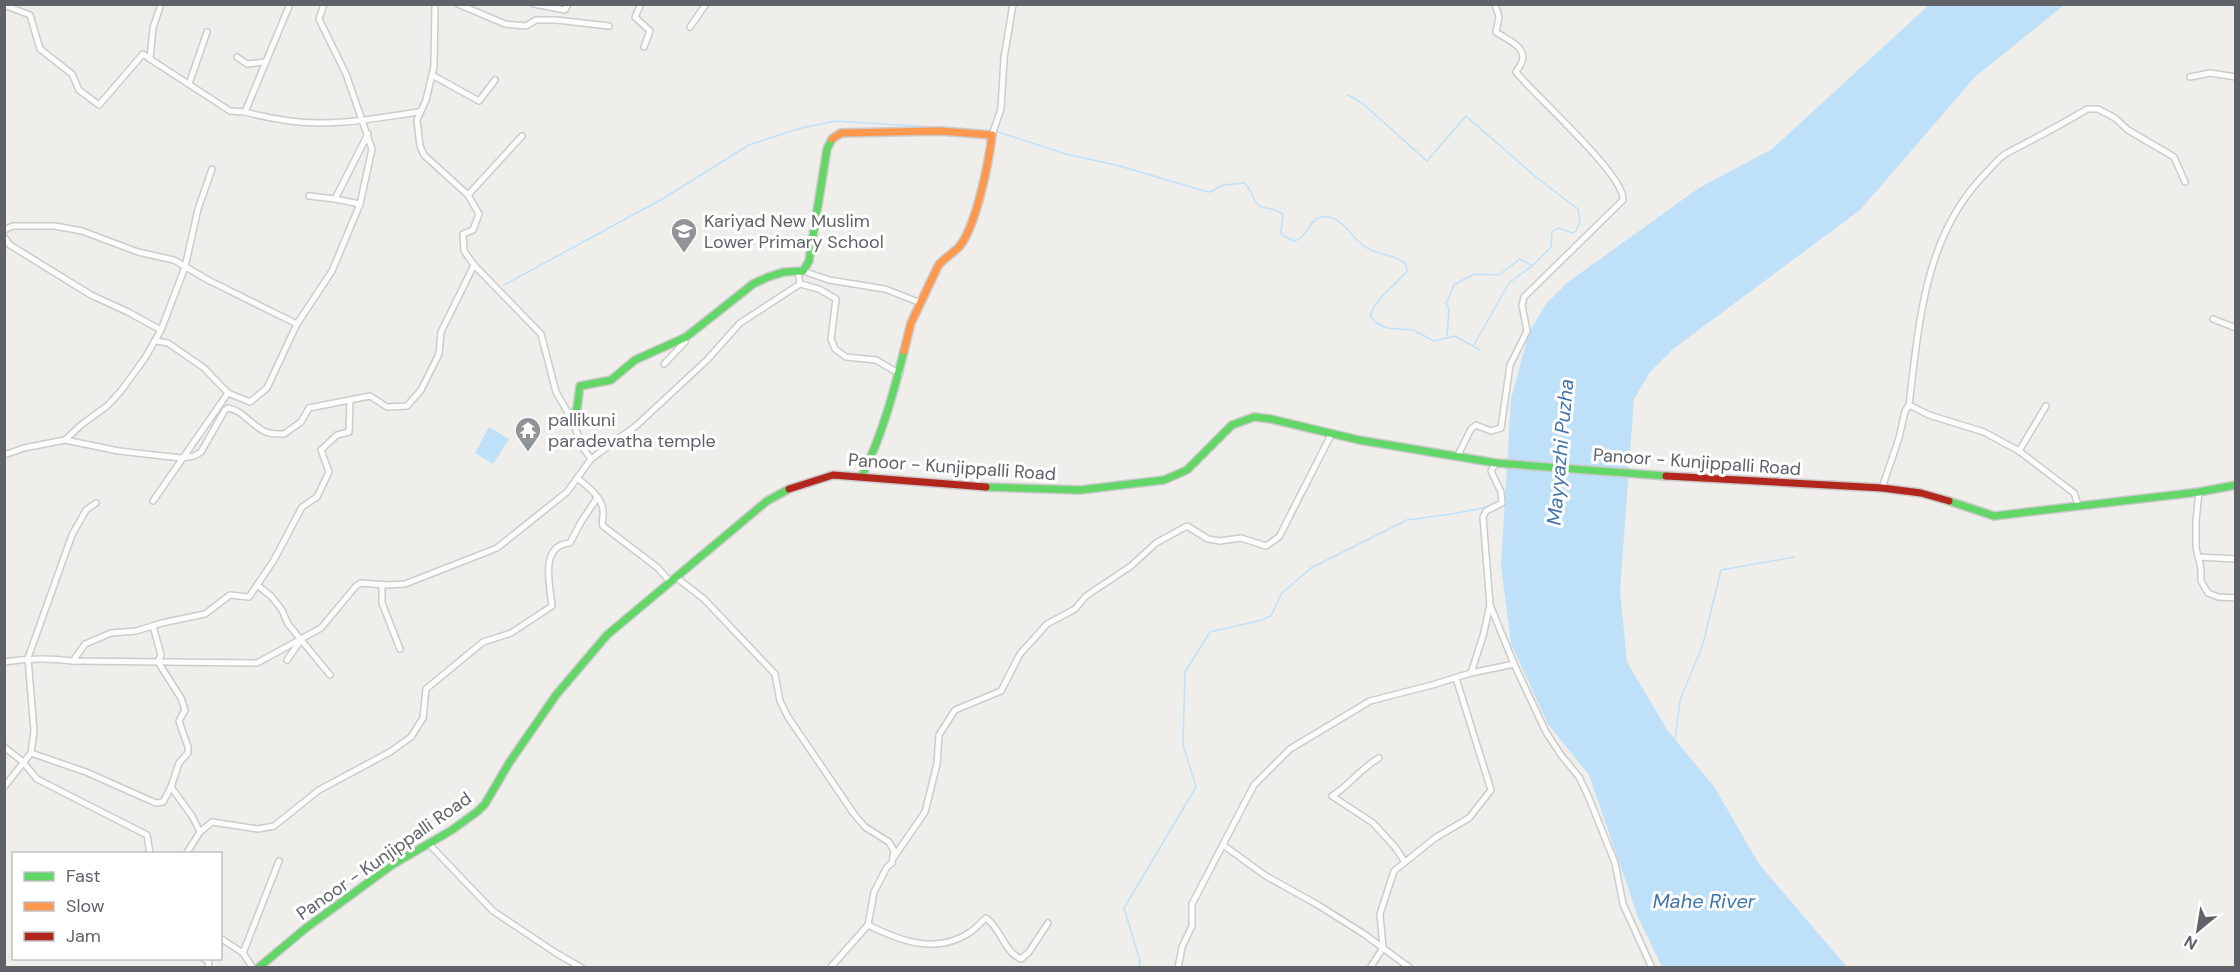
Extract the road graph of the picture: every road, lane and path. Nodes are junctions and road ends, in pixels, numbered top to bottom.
1 (160, 4) edge
2 (290, 4) edge
3 (324, 4) edge
4 (435, 4) edge
5 (458, 4) edge
6 (534, 4) edge
7 (568, 4) edge
8 (641, 4) edge
9 (706, 4) edge
10 (1013, 4) edge
11 (1495, 4) edge
12 (4, 5) edge
13 (609, 26) dead end
14 (690, 27) dead end
15 (207, 32) dead end
16 (644, 47) dead end
17 (237, 57) dead end
18 (150, 59) junction
19 (266, 62) junction
20 (432, 75) junction
21 (2235, 77) edge
22 (2190, 78) dead end
23 (495, 80) dead end
24 (189, 84) junction
25 (244, 112) junction
26 (419, 112) junction
27 (364, 121) junction
28 (368, 134) junction
29 (992, 135) junction
30 (522, 136) dead end
31 (212, 170) dead end
32 (2185, 182) dead end
33 (468, 195) junction
34 (309, 196) dead end
35 (335, 199) junction
36 (360, 204) junction
37 (4, 230) edge
38 (4, 237) edge
39 (474, 265) junction
40 (186, 267) junction
41 (800, 271) junction
42 (800, 284) junction
43 (921, 303) junction
44 (2213, 319) dead end
45 (297, 324) junction
46 (2235, 328) edge
47 (161, 330) junction
48 (685, 337) junction
49 (156, 341) junction
50 (664, 364) dead end
51 (900, 374) junction
52 (228, 393) junction
53 (350, 401) junction
54 (1909, 405) junction
55 (2046, 406) dead end
56 (572, 420) junction
57 (1332, 433) junction
58 (65, 440) junction
59 (2019, 451) junction
60 (4, 455) edge
61 (1457, 457) junction
62 (181, 458) junction
63 (591, 459) junction
64 (1496, 463) junction
65 (862, 476) junction
66 (577, 478) junction
67 (2235, 485) edge
68 (1882, 488) junction
69 (2199, 492) junction
70 (597, 498) junction
71 (153, 501) dead end
72 (96, 503) dead end
73 (2078, 505) junction
74 (2198, 557) junction
75 (2235, 559) edge
76 (674, 581) junction
77 (382, 584) junction
78 (257, 585) junction
79 (2235, 598) edge
80 (1490, 605) junction
81 (153, 626) junction
82 (302, 639) junction
83 (400, 649) dead end
84 (28, 658) junction
85 (286, 660) dead end
86 (73, 661) junction
87 (4, 662) edge
88 (158, 662) junction
89 (1514, 664) junction
90 (1471, 673) junction
91 (330, 675) dead end
92 (1456, 678) junction
93 (4, 747) edge
94 (31, 753) junction
95 (1379, 758) dead end
96 (22, 761) junction
97 (4, 787) edge
98 (171, 787) junction
99 (200, 832) junction
100 (428, 843) junction
101 (1223, 845) junction
102 (150, 852) edge
103 (187, 852) edge
104 (894, 857) junction
105 (279, 861) dead end
106 (1405, 862) junction
107 (1048, 923) dead end
108 (868, 925) junction
109 (222, 939) edge
110 (1383, 948) junction
111 (243, 953) junction
112 (253, 968) edge
113 (258, 968) edge
114 (582, 968) edge
115 (830, 968) edge
116 (1178, 968) edge
117 (1370, 968) edge
118 (1410, 968) edge
119 (1652, 968) edge

1 - 18 street
2 - 19 street
3 - 27 street
4 - 20 street
5 - 13 street
6 - 7 street
8 - 16 street
9 - 14 street
10 - 29 street
11 - 61 street
12 - 18 street
15 - 24 street
17 - 19 street
18 - 24 street
19 - 25 street
20 - 23 street
20 - 26 street
21 - 22 street
24 - 25 street
25 - 27 street
26 - 27 street
26 - 33 street
27 - 28 street
28 - 35 street
28 - 36 street
29 - 41 main road
29 - 43 main road
30 - 33 street
31 - 40 street
32 - 54 street
33 - 39 street
34 - 35 street
35 - 36 street
36 - 45 street
37 - 40 street
38 - 47 street
39 - 53 street
39 - 56 street
40 - 45 street
40 - 47 street
41 - 42 street
41 - 43 street
41 - 48 main road
42 - 51 street
42 - 63 street
43 - 51 main road
44 - 46 street
45 - 52 street
47 - 49 street
48 - 50 street
48 - 56 main road
49 - 52 street
49 - 58 street
51 - 65 main road
52 - 62 street
53 - 62 street
53 - 78 street
54 - 59 street
54 - 68 street
55 - 59 street
56 - 63 street
57 - 61 main road, Panoor - Kunjippalli Road
57 - 65 main road, Panoor - Kunjippalli Road
57 - 104 street
58 - 60 street
58 - 62 street
59 - 73 street
61 - 64 main road, Panoor - Kunjippalli Road
62 - 71 street
63 - 66 street
64 - 68 main road, Panoor - Kunjippalli Road
64 - 80 street
65 - 76 main road, Panoor - Kunjippalli Road
66 - 70 street
66 - 77 street
67 - 69 main road, Panoor - Kunjippalli Road
68 - 73 main road, Panoor - Kunjippalli Road
69 - 73 main road, Panoor - Kunjippalli Road
69 - 74 street
70 - 76 street
70 - 99 street
72 - 84 street
74 - 75 street
74 - 79 street
76 - 100 main road, Panoor - Kunjippalli Road
76 - 104 street
77 - 82 street
77 - 83 street
78 - 81 street
78 - 82 street
80 - 89 street
80 - 90 street
81 - 86 street
81 - 88 street
82 - 85 street
82 - 88 street
82 - 91 street
84 - 86 street
84 - 87 street
84 - 94 street
86 - 88 street
88 - 98 street
89 - 90 street
89 - 119 street
90 - 92 street
92 - 101 street
92 - 106 street
93 - 96 street
94 - 96 street
94 - 98 street
95 - 106 street
96 - 97 street
96 - 102 street
98 - 99 street
99 - 103 street
100 - 113 main road, Panoor - Kunjippalli Road
100 - 114 street
101 - 110 street
101 - 116 street
104 - 108 street
105 - 111 street
106 - 110 street
107 - 108 street
108 - 115 street
109 - 111 street
110 - 117 street
110 - 118 street
111 - 112 street

